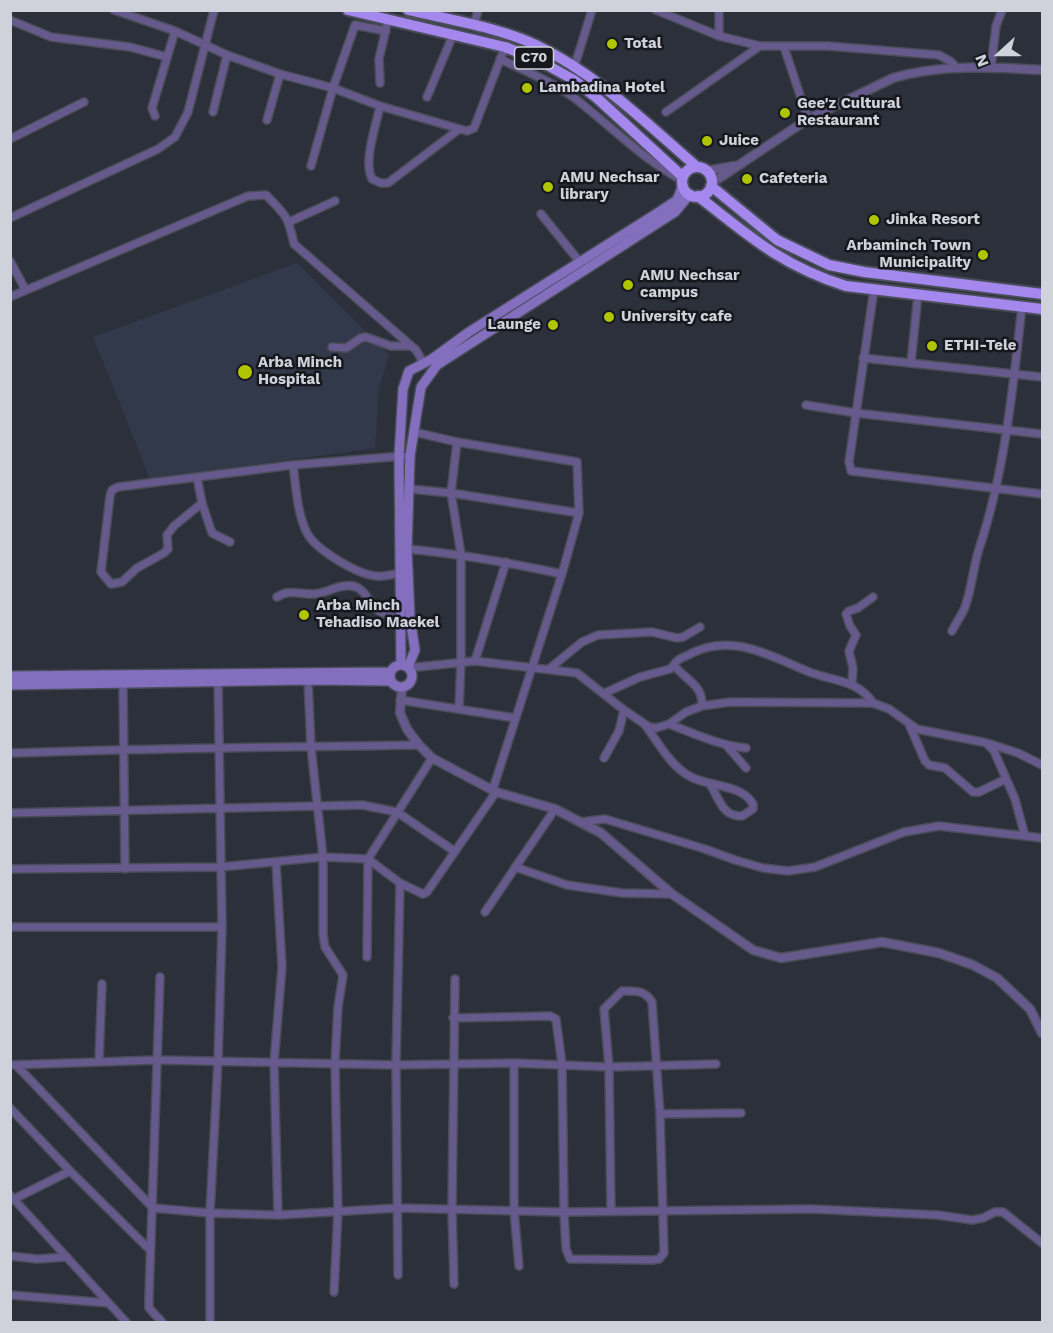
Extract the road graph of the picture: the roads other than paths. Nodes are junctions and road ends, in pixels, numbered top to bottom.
1 (114, 10) edge
2 (214, 10) edge
3 (348, 10) edge
4 (408, 10) edge
5 (478, 10) edge
6 (592, 10) edge
7 (656, 10) edge
8 (719, 10) edge
9 (1002, 10) edge
10 (10, 20) edge
11 (388, 20) junction
12 (474, 26) junction
13 (175, 31) junction
14 (386, 32) junction
15 (453, 35) junction
16 (719, 36) junction
17 (206, 44) junction
18 (760, 46) junction
19 (505, 47) junction
20 (784, 47) junction
21 (227, 55) junction
22 (167, 57) junction
23 (500, 59) junction
24 (575, 65) junction
25 (991, 67) junction
26 (957, 68) junction
27 (1042, 70) edge
28 (280, 74) junction
29 (570, 78) junction
30 (380, 83) dead end
31 (333, 88) junction
32 (428, 97) dead end
33 (84, 102) dead end
34 (380, 106) junction
35 (213, 112) dead end
36 (666, 112) dead end
37 (155, 116) dead end
38 (808, 119) junction
39 (267, 120) dead end
40 (459, 130) junction
41 (10, 139) edge
42 (740, 165) junction
43 (311, 166) dead end
44 (702, 169) junction
45 (712, 185) junction
46 (687, 187) junction
47 (335, 201) dead end
48 (541, 214) dead end
49 (10, 218) edge
50 (290, 222) junction
51 (10, 261) edge
52 (579, 261) junction
53 (947, 282) junction
54 (25, 290) junction
55 (874, 290) junction
56 (918, 294) junction
57 (1042, 294) edge
58 (10, 297) edge
59 (945, 297) junction
60 (1022, 306) junction
61 (1042, 309) edge
62 (497, 321) junction
63 (409, 346) junction
64 (332, 347) dead end
65 (863, 357) junction
66 (423, 362) junction
67 (910, 363) junction
68 (1014, 375) junction
69 (1042, 377) edge
70 (806, 405) dead end
71 (856, 413) junction
72 (1006, 430) junction
73 (414, 432) junction
74 (1042, 434) edge
75 (457, 442) junction
76 (399, 456) junction
77 (411, 456) junction
78 (293, 465) junction
79 (196, 477) junction
80 (410, 489) junction
81 (997, 489) junction
82 (451, 493) junction
83 (1042, 494) edge
84 (202, 503) junction
85 (579, 513) junction
86 (230, 542) dead end
87 (407, 549) junction
88 (461, 554) junction
89 (506, 562) junction
90 (400, 573) junction
91 (562, 574) junction
92 (277, 597) dead end
93 (873, 597) dead end
94 (400, 621) junction
95 (700, 627) dead end
96 (952, 631) dead end
97 (475, 660) junction
98 (461, 662) junction
99 (674, 665) junction
100 (406, 667) junction
101 (533, 667) junction
102 (549, 669) junction
103 (10, 676) edge
104 (390, 676) junction
105 (218, 677) junction
106 (308, 680) junction
107 (123, 683) junction
108 (852, 684) junction
109 (10, 685) edge
110 (402, 688) junction
111 (605, 693) junction
112 (400, 700) junction
113 (873, 703) junction
114 (702, 706) junction
115 (459, 708) junction
116 (624, 710) junction
117 (515, 718) junction
118 (639, 719) junction
119 (669, 724) junction
120 (909, 724) junction
121 (987, 743) junction
122 (418, 745) junction
123 (727, 746) junction
124 (311, 747) junction
125 (746, 748) dead end
126 (123, 749) junction
127 (219, 750) junction
128 (10, 753) edge
129 (432, 758) junction
130 (604, 758) dead end
131 (1042, 765) edge
132 (746, 768) dead end
133 (1006, 779) junction
134 (710, 784) junction
135 (495, 790) junction
136 (317, 806) junction
137 (220, 808) junction
138 (555, 809) junction
139 (124, 811) junction
140 (397, 812) junction
141 (10, 813) edge
142 (581, 822) junction
143 (1025, 836) junction
144 (1042, 838) edge
145 (454, 851) junction
146 (323, 857) junction
147 (368, 859) junction
148 (276, 862) junction
149 (221, 867) junction
150 (516, 867) junction
151 (125, 868) junction
152 (10, 869) edge
153 (400, 883) junction
154 (672, 894) junction
155 (485, 912) dead end
156 (10, 927) edge
157 (222, 927) junction
158 (367, 957) dead end
159 (160, 977) dead end
160 (455, 980) dead end
161 (102, 984) dead end
162 (453, 1018) junction
163 (1042, 1033) edge
164 (157, 1060) junction
165 (99, 1061) junction
166 (218, 1061) junction
167 (274, 1062) junction
168 (335, 1063) junction
169 (514, 1063) junction
170 (454, 1064) junction
171 (562, 1064) junction
172 (716, 1064) dead end
173 (13, 1065) edge
174 (396, 1065) junction
175 (658, 1065) junction
176 (609, 1067) junction
177 (10, 1108) edge
178 (741, 1113) dead end
179 (660, 1114) junction
180 (70, 1171) junction
181 (12, 1200) edge
182 (153, 1208) junction
183 (398, 1208) junction
184 (453, 1209) junction
185 (338, 1211) junction
186 (514, 1211) junction
187 (611, 1211) junction
188 (564, 1212) junction
189 (662, 1212) junction
190 (210, 1213) junction
191 (278, 1215) junction
192 (1042, 1243) edge
193 (150, 1250) junction
194 (10, 1256) edge
195 (67, 1257) junction
196 (519, 1266) dead end
197 (398, 1275) dead end
198 (454, 1284) dead end
199 (334, 1292) dead end
200 (10, 1295) edge
201 (108, 1303) junction
202 (126, 1323) edge
203 (162, 1323) edge
204 (210, 1323) edge

1 - 13 street
2 - 17 street
3 - 11 highway, C70
4 - 12 highway, C70
5 - 12 street
6 - 24 street
7 - 16 street
8 - 16 street
9 - 25 street
10 - 22 street
11 - 14 street
11 - 15 highway, C70
12 - 24 highway, C70
13 - 17 street
13 - 22 street
14 - 30 street
14 - 31 street
15 - 19 highway, C70
15 - 32 street
16 - 18 street
17 - 21 street
17 - 49 street
18 - 20 street
18 - 36 street
19 - 23 street
19 - 29 highway, C70
20 - 26 street
20 - 38 street
21 - 28 street
21 - 35 street
22 - 37 street
23 - 40 street
23 - 46 street
24 - 29 street
24 - 44 highway, C70
25 - 26 street
25 - 27 street
26 - 38 street
28 - 31 street
28 - 39 street
29 - 46 highway, C70
31 - 34 street
31 - 43 street
33 - 41 street
34 - 40 street
34 - 40 street
38 - 42 street
42 - 44 street
42 - 45 street
44 - 45 highway, C70
44 - 46 highway
45 - 46 highway
45 - 53 highway, C70
46 - 52 main road
46 - 55 highway, C70
46 - 62 main road
47 - 50 street
48 - 52 street
50 - 54 street
50 - 63 street
51 - 54 street
52 - 62 main road
53 - 57 highway, C70
53 - 59 highway
54 - 58 street
55 - 56 highway, C70
55 - 65 street
56 - 59 highway, C70
56 - 67 street
59 - 60 highway, C70
60 - 61 highway, C70
60 - 68 street
62 - 66 main road
62 - 73 main road
63 - 64 street
63 - 66 street
65 - 67 street
65 - 71 street
66 - 76 main road
67 - 68 street
68 - 69 street
68 - 72 street
70 - 71 street
71 - 72 street
71 - 81 street
72 - 74 street
72 - 81 street
73 - 75 street
73 - 77 main road
75 - 82 street
75 - 85 street
76 - 77 street
76 - 78 street
76 - 90 main road
77 - 80 main road
78 - 79 street
78 - 90 street
79 - 84 street
79 - 84 street
80 - 82 street
80 - 87 main road
81 - 83 street
81 - 96 street
82 - 85 street
82 - 88 street
84 - 86 street
85 - 91 street
87 - 88 street
87 - 100 main road
88 - 89 street
88 - 98 street
89 - 91 street
89 - 97 street
90 - 94 main road
91 - 101 street
92 - 94 street
93 - 108 street
94 - 100 main road
95 - 102 street
97 - 98 street
97 - 101 street
98 - 100 street
98 - 115 street
99 - 108 street
99 - 111 street
99 - 114 street
100 - 104 main road
100 - 110 main road
101 - 102 street
101 - 117 street
102 - 111 street
103 - 105 main road
104 - 105 main road
104 - 106 main road
104 - 110 main road
105 - 106 main road
105 - 107 main road
105 - 127 street
106 - 124 street
107 - 109 main road
107 - 126 street
108 - 113 street
110 - 112 street
111 - 116 street
112 - 115 street
112 - 122 street
113 - 114 street
113 - 120 street
114 - 119 street
115 - 117 street
116 - 118 street
116 - 130 street
117 - 135 street
118 - 119 street
118 - 134 street
119 - 123 street
120 - 121 street
120 - 133 street
121 - 131 street
121 - 133 street
122 - 124 street
122 - 129 street
123 - 125 street
123 - 132 street
124 - 127 street
124 - 136 street
126 - 127 street
126 - 128 street
126 - 139 street
127 - 137 street
129 - 135 street
129 - 140 street
133 - 143 street
134 - 134 street
135 - 138 street
135 - 145 street
136 - 137 street
136 - 140 street
136 - 146 street
137 - 139 street
137 - 149 street
138 - 142 street
138 - 150 street
139 - 141 street
139 - 151 street
140 - 145 street
140 - 147 street
142 - 143 street
142 - 154 street
143 - 144 street
145 - 153 street
146 - 147 street
146 - 148 street
146 - 168 street
147 - 153 street
147 - 158 street
148 - 149 street
148 - 167 street
149 - 151 street
149 - 157 street
150 - 154 street
150 - 155 street
151 - 152 street
153 - 174 street
154 - 163 street
156 - 157 street
157 - 166 street
159 - 164 street
160 - 162 street
161 - 165 street
162 - 170 street
162 - 171 street
164 - 165 street
164 - 166 street
164 - 182 street
165 - 173 street
166 - 167 street
166 - 190 street
167 - 168 street
167 - 191 street
168 - 174 street
168 - 185 street
169 - 170 street
169 - 171 street
169 - 186 street
170 - 174 street
170 - 184 street
171 - 176 street
171 - 188 street
172 - 175 street
173 - 182 street
174 - 183 street
175 - 176 street
175 - 176 street
175 - 179 street
176 - 187 street
177 - 180 street
178 - 179 street
179 - 189 street
180 - 181 street
180 - 193 street
181 - 195 street
182 - 190 street
182 - 193 street
183 - 184 street
183 - 185 street
183 - 197 street
184 - 186 street
184 - 198 street
185 - 191 street
185 - 199 street
186 - 188 street
186 - 196 street
187 - 188 street
187 - 189 street
188 - 189 street
189 - 192 street
190 - 191 street
190 - 204 street
193 - 203 street
194 - 195 street
195 - 201 street
200 - 201 street
201 - 202 street

